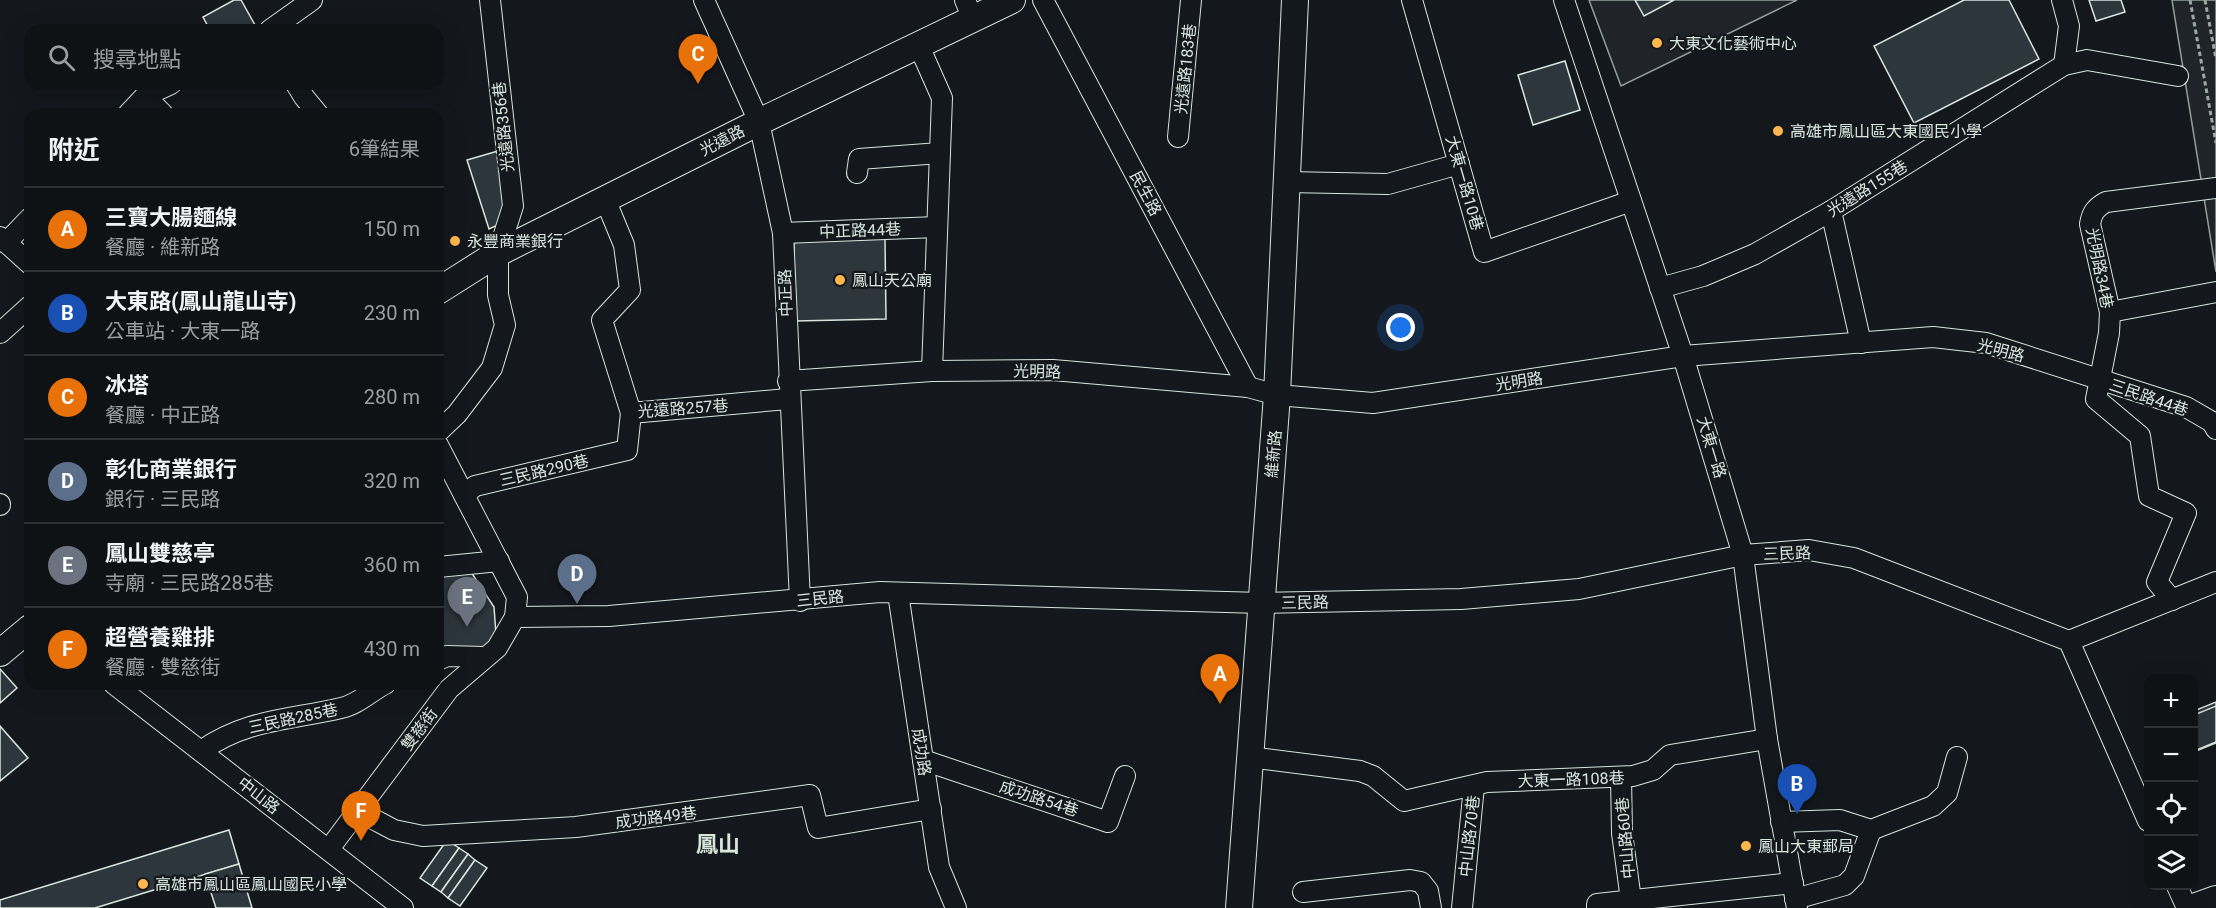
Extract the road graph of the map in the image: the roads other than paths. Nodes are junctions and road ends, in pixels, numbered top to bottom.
1 (312, 0) edge
2 (490, 0) edge
3 (704, 0) edge
4 (1012, 0) edge
5 (1043, 0) edge
6 (1191, 0) edge
7 (1295, 0) edge
8 (1412, 0) edge
9 (1564, 0) edge
10 (2062, 0) edge
11 (969, 9) edge
12 (281, 24) edge
13 (919, 46) junction
14 (2064, 65) junction
15 (2178, 76) dead end
16 (158, 90) edge
17 (300, 90) edge
18 (145, 96) junction
19 (134, 108) edge
20 (157, 108) edge
21 (314, 108) edge
22 (759, 122) junction
23 (1178, 137) dead end
24 (940, 153) junction
25 (1459, 164) junction
26 (857, 173) dead end
27 (1287, 182) junction
28 (2216, 188) edge
29 (605, 199) junction
30 (1631, 201) junction
31 (1832, 211) junction
32 (24, 223) edge
33 (937, 228) junction
34 (783, 233) junction
35 (3, 240) edge
36 (498, 253) junction
37 (24, 259) edge
38 (444, 287) edge
39 (1660, 288) junction
40 (2216, 292) edge
41 (24, 311) edge
42 (2109, 312) junction
43 (0, 333) edge
44 (1861, 343) junction
45 (1683, 356) junction
46 (932, 371) junction
47 (2102, 380) junction
48 (1248, 387) junction
49 (788, 390) junction
50 (1277, 395) junction
51 (631, 413) junction
52 (444, 426) edge
53 (2216, 429) edge
54 (444, 457) edge
55 (464, 495) junction
56 (1743, 555) junction
57 (499, 561) junction
58 (444, 566) edge
59 (2216, 582) edge
60 (898, 593) junction
61 (2172, 600) junction
62 (800, 601) junction
63 (1261, 603) junction
64 (515, 617) junction
65 (24, 633) edge
66 (2069, 641) junction
67 (0, 653) edge
68 (444, 657) edge
69 (483, 657) junction
70 (122, 690) edge
71 (374, 690) edge
72 (1767, 739) junction
73 (201, 751) junction
74 (1957, 757) dead end
75 (1249, 758) junction
76 (923, 760) junction
77 (1125, 776) dead end
78 (1621, 777) junction
79 (1474, 786) junction
80 (931, 809) junction
81 (358, 811) junction
82 (2144, 812) edge
83 (1781, 822) junction
84 (1871, 830) junction
85 (329, 849) junction
86 (2179, 890) edge
87 (1303, 892) dead end
88 (1795, 896) edge
89 (1429, 899) edge
90 (2216, 899) edge
91 (1631, 900) junction
92 (403, 908) edge
93 (956, 908) edge
94 (1239, 908) edge
95 (1462, 908) edge
96 (1597, 908) edge
97 (2187, 908) edge
98 (2191, 908) edge

1 - 12 street
2 - 36 street, 光遠路356巷
3 - 22 street, 中正路
4 - 11 main road, 光遠路
5 - 48 street, 民生路
6 - 23 street, 光遠路183巷
7 - 27 main road, 維新路
8 - 25 street, 大東一路10巷
9 - 30 street, 大東一路
10 - 14 street
11 - 13 main road, 光遠路
13 - 22 main road, 光遠路
13 - 24 street
14 - 15 street, 光遠路155巷
14 - 31 street, 光遠路155巷
16 - 18 street
17 - 21 street
18 - 19 street
18 - 20 street
22 - 29 main road, 光遠路
22 - 34 street, 中正路
24 - 26 street
24 - 33 street
25 - 27 street
25 - 30 street, 大東一路10巷
27 - 50 main road, 維新路
28 - 42 street, 光明路34巷
29 - 36 main road, 光遠路
29 - 51 street, 光遠路257巷
30 - 39 street, 大東一路
31 - 39 street, 光遠路155巷
31 - 44 street
32 - 35 street
33 - 34 street, 中正路44巷
33 - 46 street
34 - 49 street, 中正路
35 - 37 street
36 - 38 main road, 光遠路
36 - 52 street, 光遠路356巷
39 - 45 street, 大東一路
40 - 42 street
41 - 43 street
42 - 47 street, 光明路34巷
44 - 45 street, 光明路
44 - 47 street, 光明路
45 - 50 street, 光明路
45 - 56 street, 大東一路
46 - 48 street, 光明路
46 - 49 street, 光明路
47 - 53 street, 三民路44巷
47 - 61 street, 三民路44巷
48 - 50 street, 光明路
49 - 51 street, 光遠路257巷
49 - 62 street, 中正路
50 - 63 main road, 維新路
51 - 55 street, 三民路290巷
54 - 55 street
55 - 57 street
56 - 63 street, 三民路
56 - 66 street, 三民路
56 - 72 street, 大東一路
57 - 58 street
57 - 64 street
59 - 61 street
60 - 62 street, 三民路
60 - 63 street, 三民路
60 - 76 street, 成功路
61 - 66 street
62 - 64 street, 三民路
63 - 75 main road, 維新路
64 - 69 street, 雙慈街
65 - 67 main road
66 - 82 street
68 - 69 street
69 - 81 street, 雙慈街
70 - 73 street, 中山路
71 - 73 street, 三民路285巷
72 - 78 street, 大東一路108巷
72 - 83 street, 大東一路
73 - 85 street, 中山路
74 - 84 street
75 - 79 street, 中山路70巷
75 - 94 main road, 維新路
76 - 77 street, 成功路54巷
76 - 80 street, 成功路
78 - 79 street, 大東一路108巷
78 - 91 street, 中山路60巷
79 - 95 street, 中山路70巷
80 - 81 street, 成功路49巷
80 - 93 street, 成功路
81 - 85 street, 雙慈街
83 - 84 street
83 - 88 street, 大東一路
84 - 88 street, 中山路60巷
85 - 92 street, 中山路
86 - 97 street
87 - 89 street
88 - 91 street, 中山路60巷
90 - 98 main road
91 - 96 street, 中山路60巷

